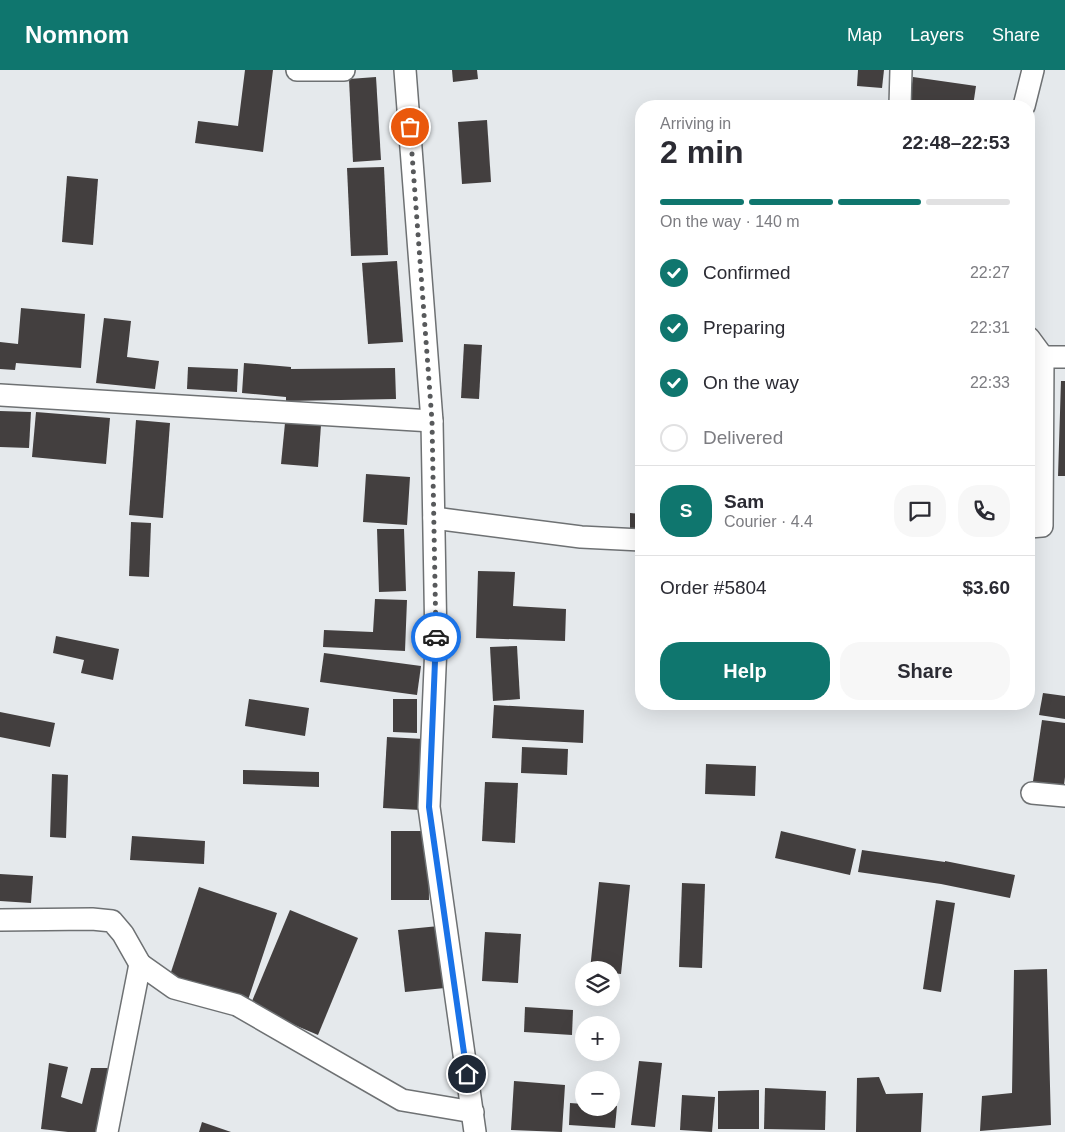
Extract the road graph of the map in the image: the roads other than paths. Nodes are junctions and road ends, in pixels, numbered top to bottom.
1 (297, 70) edge
2 (344, 70) edge
3 (405, 70) edge
4 (901, 70) edge
5 (1033, 70) edge
6 (900, 100) edge
7 (1026, 100) edge
8 (1035, 346) edge
9 (1043, 357) junction
10 (1065, 357) edge
11 (0, 395) edge
12 (432, 421) junction
13 (434, 518) junction
14 (1035, 527) edge
15 (635, 540) edge
16 (1032, 793) dead end
17 (1065, 796) edge
18 (0, 920) edge
19 (140, 964) junction
20 (474, 1122) edge
21 (107, 1132) edge

1 - 2 street
3 - 12 street
4 - 6 street
5 - 7 street
8 - 9 street
9 - 10 street
9 - 14 street
11 - 12 street
12 - 13 street
13 - 15 street
13 - 20 street
16 - 17 street
18 - 19 street
19 - 20 street
19 - 21 street

